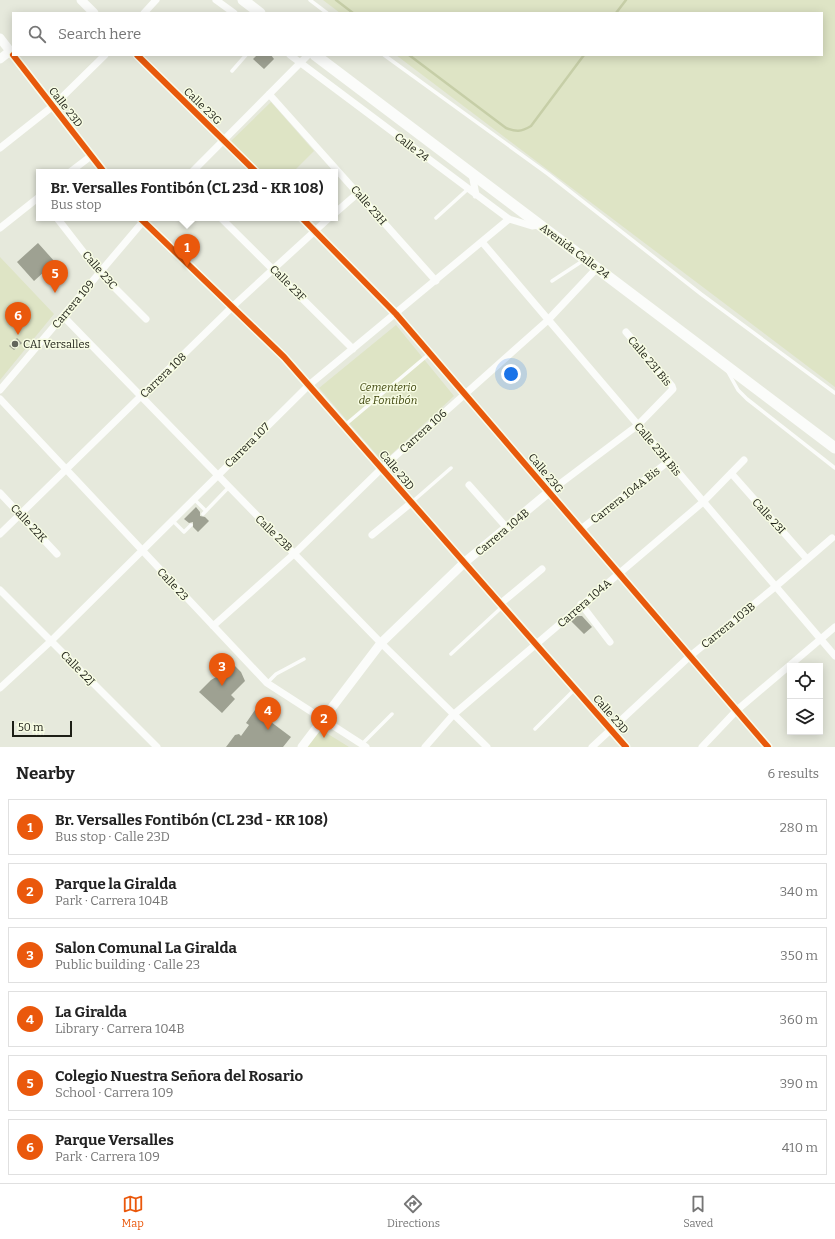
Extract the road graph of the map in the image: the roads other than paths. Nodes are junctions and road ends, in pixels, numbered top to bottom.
1 (81, 0) edge
2 (156, 0) edge
3 (216, 0) edge
4 (243, 0) edge
5 (310, 0) edge
6 (93, 12) edge
7 (145, 12) edge
8 (233, 12) edge
9 (259, 12) edge
10 (326, 12) edge
11 (0, 38) edge
12 (12, 54) edge
13 (14, 56) edge
14 (104, 56) edge
15 (138, 56) edge
16 (245, 56) edge
17 (291, 56) edge
18 (307, 56) edge
19 (316, 56) edge
20 (385, 56) edge
21 (0, 59) edge
22 (300, 63) junction
23 (232, 71) dead end
24 (269, 94) junction
25 (53, 106) junction
26 (223, 139) junction
27 (0, 148) edge
28 (91, 156) junction
29 (74, 169) edge
30 (102, 169) edge
31 (195, 169) edge
32 (253, 169) edge
33 (336, 169) edge
34 (338, 171) edge
35 (472, 174) junction
36 (468, 189) junction
37 (358, 193) junction
38 (476, 195) junction
39 (36, 199) edge
40 (338, 210) edge
41 (436, 218) dead end
42 (509, 219) junction
43 (59, 221) edge
44 (141, 221) edge
45 (145, 221) edge
46 (225, 221) edge
47 (305, 221) edge
48 (326, 221) edge
49 (540, 225) junction
50 (0, 228) edge
51 (315, 231) junction
52 (482, 242) junction
53 (585, 259) junction
54 (274, 268) junction
55 (597, 268) junction
56 (99, 272) junction
57 (436, 281) junction
58 (552, 281) dead end
59 (232, 307) junction
60 (396, 314) junction
61 (63, 316) junction
62 (146, 319) dead end
63 (547, 321) junction
64 (626, 332) dead end
65 (353, 350) junction
66 (430, 353) junction
67 (724, 364) junction
68 (309, 385) junction
69 (672, 389) joint
70 (0, 390) edge
71 (465, 393) junction
72 (835, 393) edge
73 (141, 397) junction
74 (0, 399) edge
75 (344, 425) junction
76 (638, 425) junction
77 (835, 448) edge
78 (744, 460) dead end
79 (669, 462) junction
80 (382, 468) junction
81 (452, 468) dead end
82 (835, 468) edge
83 (66, 470) junction
84 (731, 473) junction
85 (217, 476) junction
86 (469, 485) dead end
87 (228, 488) junction
88 (549, 492) junction
89 (0, 493) edge
90 (193, 499) junction
91 (703, 502) junction
92 (411, 503) junction
93 (20, 515) junction
94 (172, 520) junction
95 (191, 525) dead end
96 (507, 528) junction
97 (581, 529) junction
98 (0, 534) edge
99 (372, 535) dead end
100 (832, 538) dead end
101 (142, 550) junction
102 (57, 554) dead end
103 (295, 554) junction
104 (807, 559) junction
105 (465, 562) junction
106 (542, 569) dead end
107 (618, 574) junction
108 (775, 587) junction
109 (0, 590) edge
110 (581, 604) junction
111 (501, 606) junction
112 (212, 626) junction
113 (835, 627) edge
114 (820, 639) junction
115 (51, 641) junction
116 (610, 642) dead end
117 (381, 643) junction
118 (536, 645) junction
119 (452, 654) dead end
120 (690, 656) junction
121 (835, 656) edge
122 (304, 659) dead end
123 (267, 683) junction
124 (0, 688) edge
125 (576, 689) junction
126 (737, 710) junction
127 (392, 714) dead end
128 (454, 715) junction
129 (323, 719) junction
130 (610, 728) junction
131 (535, 729) dead end
132 (364, 746) edge
133 (157, 747) edge
134 (302, 747) edge
135 (425, 747) edge
136 (487, 747) edge
137 (592, 747) edge
138 (626, 747) edge
139 (702, 747) edge
140 (768, 747) edge

1 - 6 street
2 - 7 street
3 - 8 street
4 - 9 main road
5 - 10 lane
11 - 12 street, Calle 23D
12 - 21 street
13 - 25 street, Calle 23D
14 - 25 street
15 - 26 street, Calle 23G
16 - 23 lane
17 - 22 street, Calle 24
18 - 22 street
19 - 35 main road, Avenida Calle 24
20 - 72 lane
22 - 24 street
22 - 36 street, Calle 24
24 - 26 street
24 - 33 street, Calle 23H
25 - 27 street
25 - 28 street, Calle 23D
26 - 31 street
26 - 32 street, Calle 23G
28 - 29 street
28 - 30 street, Calle 23D
34 - 37 street, Calle 23H
35 - 38 street
35 - 49 main road, Avenida Calle 24
36 - 38 street, Calle 24
36 - 41 lane
37 - 40 street
37 - 57 street, Calle 23H
38 - 42 street, Calle 24
39 - 50 street
42 - 49 street, Calle 24
42 - 52 street, Carrera 107
43 - 56 street, Calle 23C
44 - 56 street, Carrera 109
45 - 59 street, Calle 23D
46 - 54 street, Calle 23F
47 - 51 street, Calle 23G
48 - 51 street, Carrera 108
49 - 53 main road, Avenida Calle 24
51 - 54 street, Carrera 108
51 - 60 street, Calle 23G
52 - 57 street, Carrera 107
52 - 63 street, Calle 23H Bis
53 - 55 main road, Avenida Calle 24
53 - 58 lane
54 - 59 street, Carrera 108
54 - 65 street, Calle 23F
55 - 63 street, Carrera 106
55 - 67 main road, Avenida Calle 24
56 - 61 street, Carrera 109
56 - 62 street, Calle 23C
57 - 60 street, Carrera 107
59 - 68 street, Calle 23D
59 - 73 street, Carrera 108
60 - 65 street, Carrera 107
60 - 66 street, Calle 23G
61 - 70 street, Carrera 109
61 - 73 street, Calle 23B
63 - 71 street, Carrera 106
63 - 76 street, Calle 23H Bis
64 - 69 street, Calle 23I Bis
65 - 68 street, Carrera 107
66 - 71 street, Calle 23G
66 - 75 lane
67 - 77 main road, Avenida Calle 24
67 - 82 lane
68 - 75 street, Calle 23D
68 - 85 street, Carrera 107
69 - 76 street, Carrera 104B
71 - 80 street, Carrera 106
71 - 88 street, Calle 23G
73 - 83 street, Carrera 108
73 - 85 street, Calle 23B
74 - 83 street, Calle 23
75 - 80 street, Calle 23D
76 - 79 street, Calle 23H Bis
76 - 88 street, Carrera 104B
78 - 84 street, Carrera 104A
79 - 91 street, Calle 23H Bis
79 - 97 street, Carrera 104A Bis
80 - 92 street, Calle 23D
80 - 103 street, Carrera 106
81 - 92 lane
83 - 93 street, Carrera 108
83 - 101 street, Calle 23
84 - 91 street, Carrera 104A
84 - 104 street, Calle 23I
85 - 87 street, Calle 23B
85 - 90 street, Carrera 107
86 - 96 street
87 - 90 lane
87 - 103 street, Calle 23B
88 - 96 street, Carrera 104B
88 - 97 street, Calle 23G
89 - 93 street, Calle 22K
90 - 94 street, Carrera 107
91 - 107 street, Carrera 104A
91 - 108 street, Calle 23H Bis
92 - 99 street
92 - 105 street, Calle 23D
93 - 98 street, Carrera 108
93 - 102 street, Calle 22K
94 - 95 lane
94 - 101 street, Carrera 107
96 - 105 street, Carrera 104B
97 - 107 street, Calle 23G
100 - 104 street, Carrera 103B
101 - 112 street, Calle 23
101 - 115 street, Carrera 107
103 - 112 street, Carrera 106
103 - 117 street, Calle 23B
104 - 108 street, Carrera 103B
105 - 111 street, Calle 23D
105 - 117 street, Carrera 104B
106 - 111 street
107 - 110 street, Carrera 104A
107 - 120 street, Calle 23G
108 - 114 street, Calle 23H Bis
108 - 120 street, Carrera 103B
109 - 115 street, Calle 22J
110 - 116 street
110 - 118 street, Carrera 104A
111 - 118 street, Calle 23D
111 - 119 lane
112 - 123 street, Calle 23
113 - 114 street
114 - 121 street, Calle 23H Bis
114 - 126 street
115 - 124 street, Carrera 107
115 - 133 street, Calle 22J
117 - 128 street, Calle 23B
117 - 129 street, Carrera 104B
118 - 125 street, Calle 23D
118 - 128 street, Carrera 104A
120 - 126 street, Calle 23G
120 - 130 street, Carrera 103B
122 - 123 lane
123 - 129 street, Calle 23
125 - 130 street, Calle 23D
125 - 131 lane
126 - 139 street
126 - 140 street, Calle 23G
127 - 132 lane
128 - 135 street, Carrera 104A
128 - 136 street, Calle 23B
129 - 132 street, Calle 23
129 - 134 street, Carrera 104B
130 - 137 street, Carrera 103B
130 - 138 street, Calle 23D

